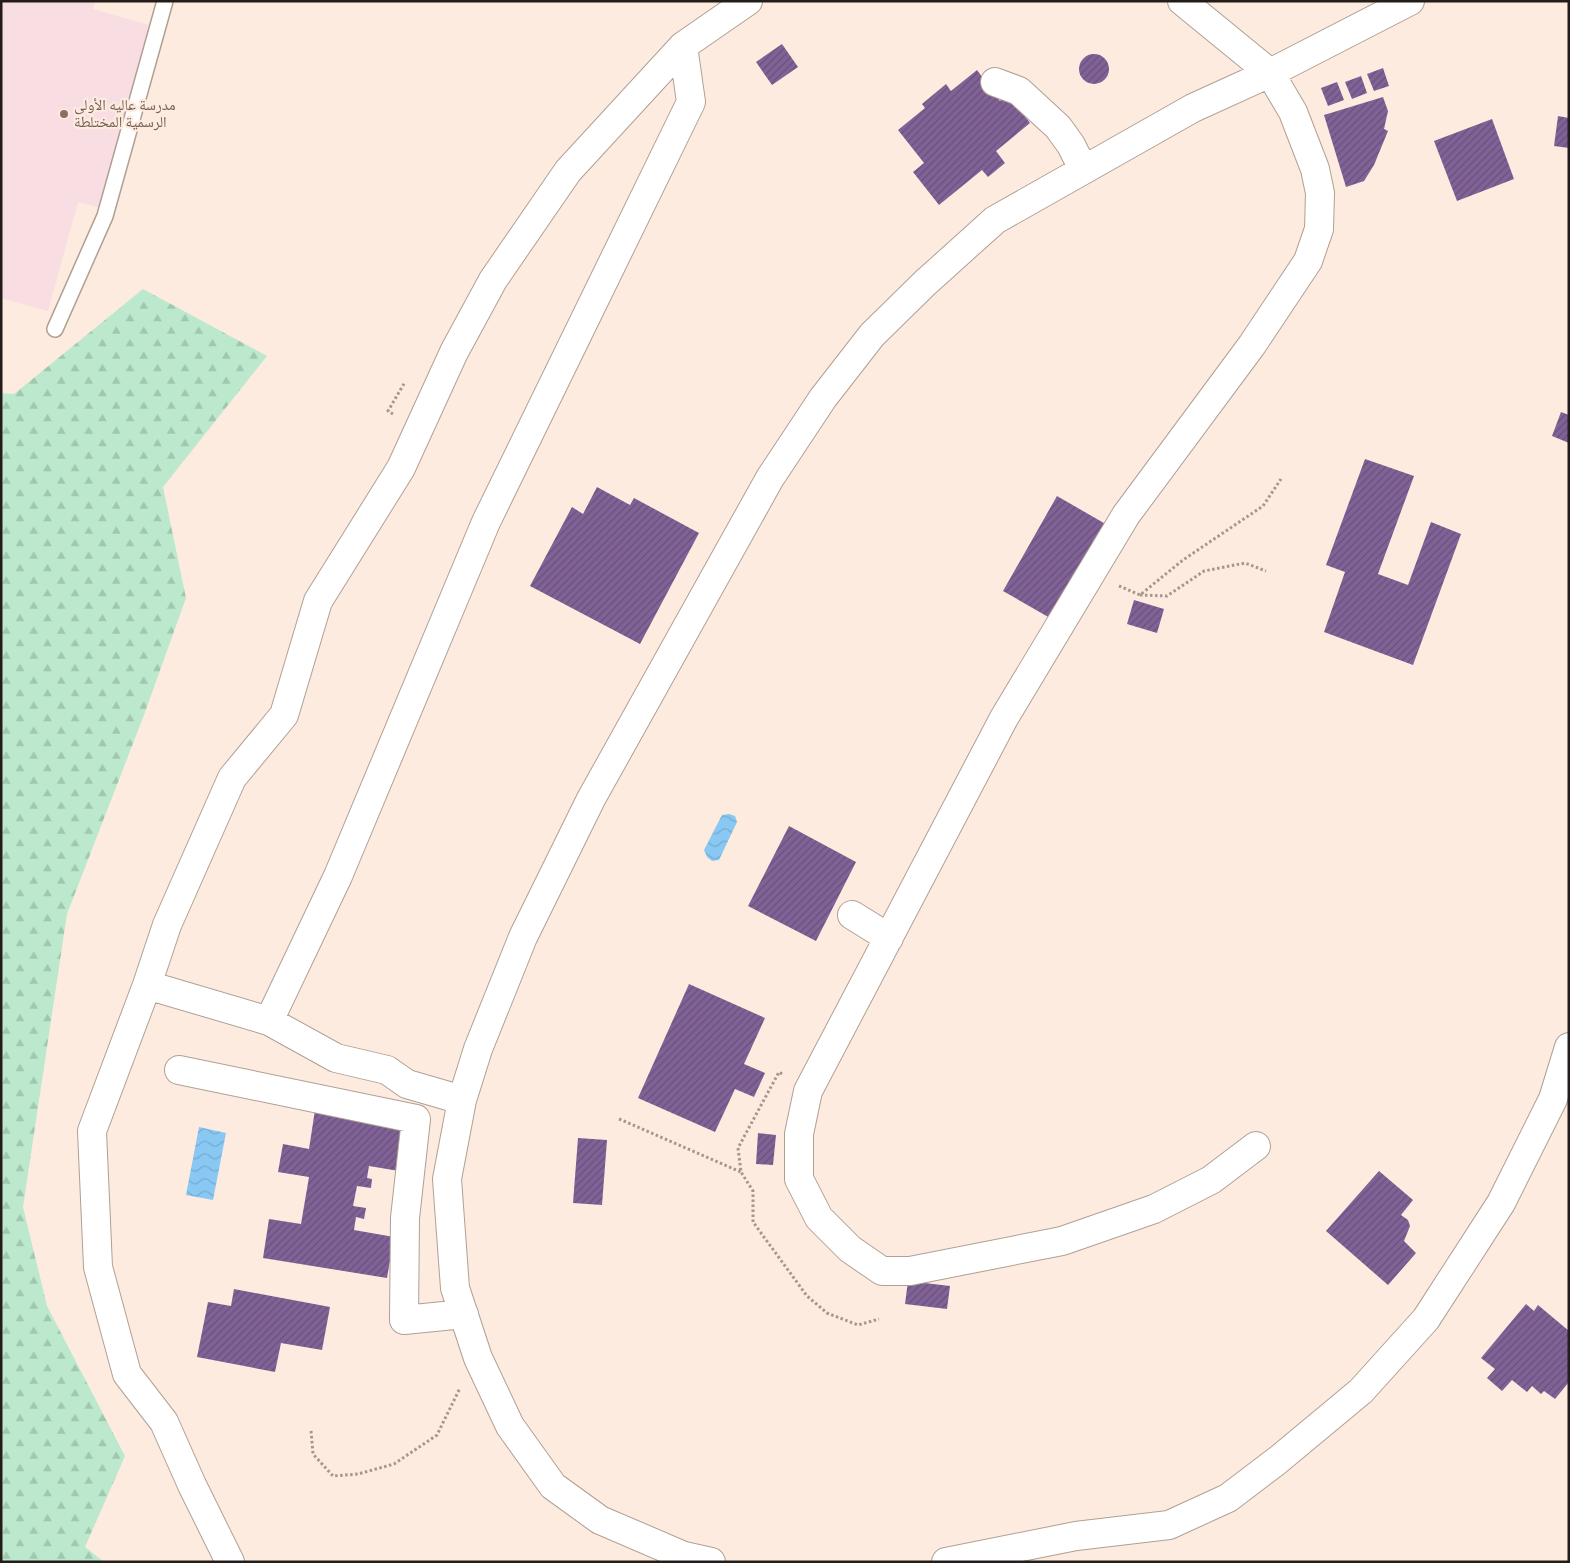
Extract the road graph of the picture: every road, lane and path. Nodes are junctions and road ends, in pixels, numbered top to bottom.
1 (165, 1) edge
2 (748, 1) edge
3 (1182, 1) edge
4 (1410, 1) edge
5 (683, 46) junction
6 (1270, 73) junction
7 (995, 82) dead end
8 (1083, 169) junction
9 (55, 329) dead end
10 (1281, 479) dead end
11 (1266, 571) dead end
12 (1090, 574) junction
13 (1140, 595) junction
14 (852, 915) dead end
15 (890, 938) junction
16 (147, 985) junction
17 (269, 1021) junction
18 (1569, 1047) edge
19 (179, 1070) dead end
20 (462, 1100) junction
21 (619, 1119) dead end
22 (1256, 1146) dead end
23 (742, 1172) dead end
24 (464, 1314) junction
25 (478, 1358) junction
26 (311, 1431) dead end
27 (230, 1562) edge
28 (712, 1562) edge
29 (946, 1562) edge

1 - 9 lane
2 - 5 street
3 - 6 street
4 - 6 street
5 - 16 street
5 - 17 street
6 - 8 street
6 - 12 street
7 - 8 street
8 - 20 street
10 - 13 path
11 - 13 path
12 - 13 path
12 - 15 street
14 - 15 street
15 - 22 street
16 - 17 street
16 - 27 street
17 - 20 street
18 - 29 street
19 - 24 street
20 - 24 street
21 - 23 path
24 - 25 street
25 - 26 path
25 - 28 street

